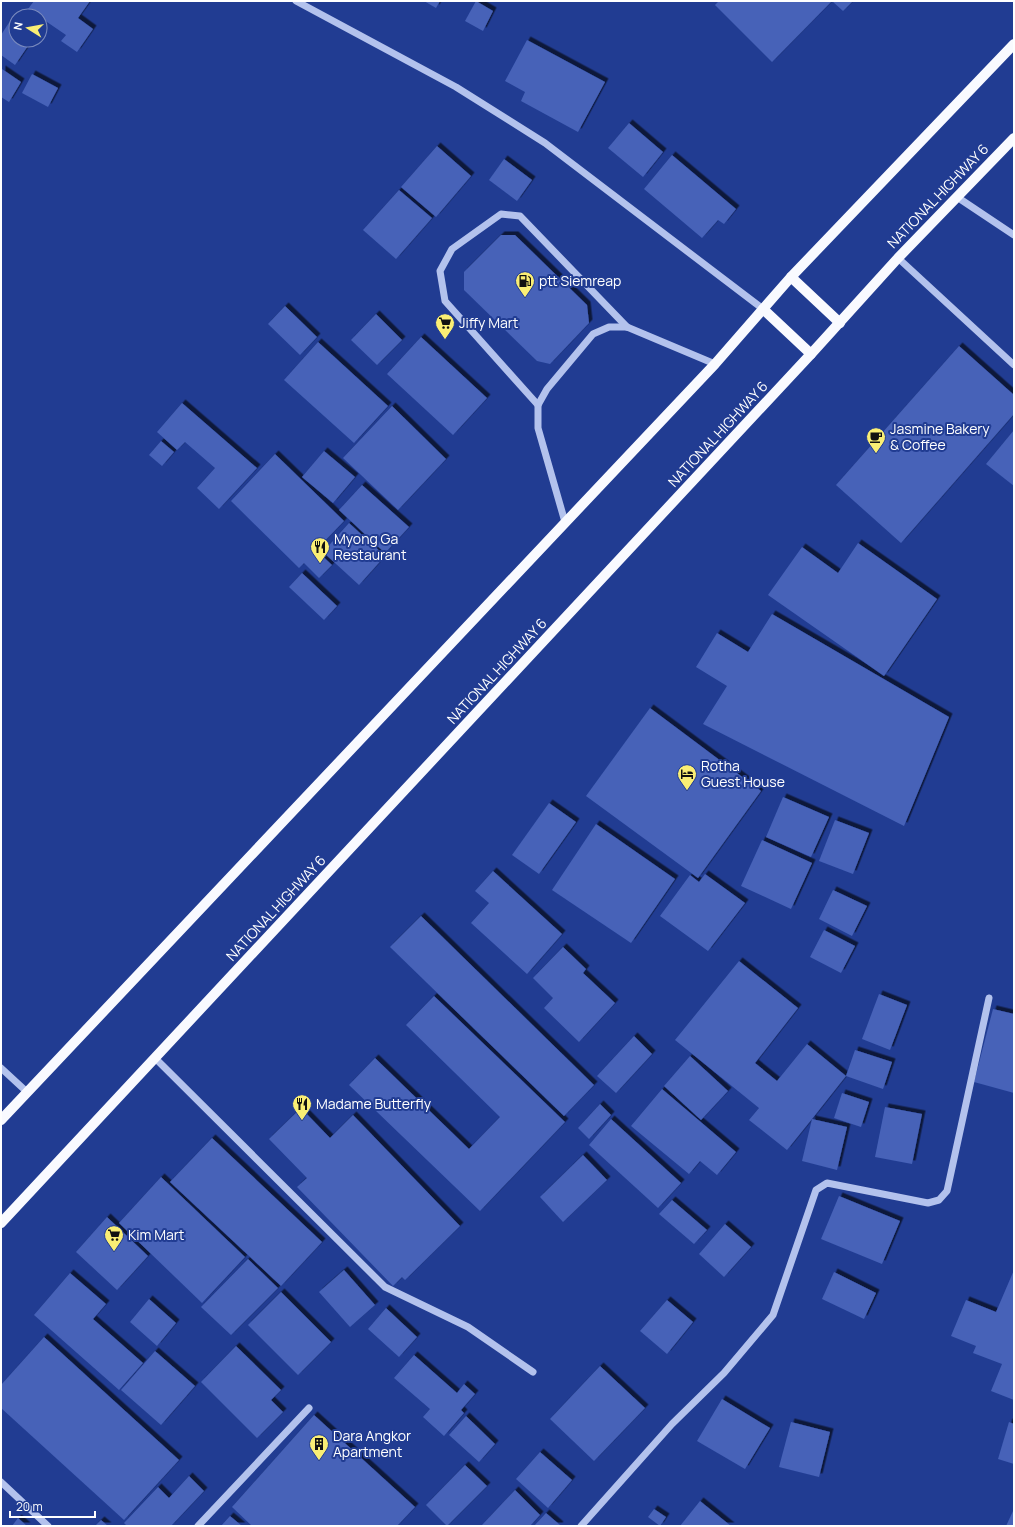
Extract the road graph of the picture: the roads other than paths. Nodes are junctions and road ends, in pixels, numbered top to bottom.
1 (296, 1) edge
2 (1014, 44) edge
3 (1014, 138) edge
4 (957, 197) junction
5 (1014, 235) edge
6 (898, 258) junction
7 (791, 277) junction
8 (763, 309) junction
9 (840, 323) junction
10 (627, 326) junction
11 (811, 354) junction
12 (715, 364) junction
13 (1014, 365) edge
14 (538, 405) junction
15 (565, 522) junction
16 (989, 998) dead end
17 (156, 1059) junction
18 (1, 1068) edge
19 (27, 1092) junction
20 (1, 1120) edge
21 (1, 1224) edge
22 (533, 1372) dead end
23 (309, 1408) dead end
24 (1, 1482) edge
25 (48, 1526) edge
26 (198, 1526) edge
27 (581, 1526) edge

1 - 8 street
2 - 7 main road
3 - 4 main road, NATIONAL HIGHWAY 6
4 - 5 street
4 - 6 main road, NATIONAL HIGHWAY 6
6 - 9 main road, NATIONAL HIGHWAY 6
6 - 13 street
7 - 8 main road
7 - 9 main road
8 - 11 main road
8 - 12 main road
9 - 11 main road, NATIONAL HIGHWAY 6
10 - 12 street
10 - 14 street
10 - 14 street
11 - 17 main road, NATIONAL HIGHWAY 6
12 - 15 main road
14 - 15 street
15 - 19 main road
16 - 27 street
17 - 21 main road, NATIONAL HIGHWAY 6
17 - 22 street
18 - 19 street
19 - 20 main road
23 - 26 street
24 - 25 street

